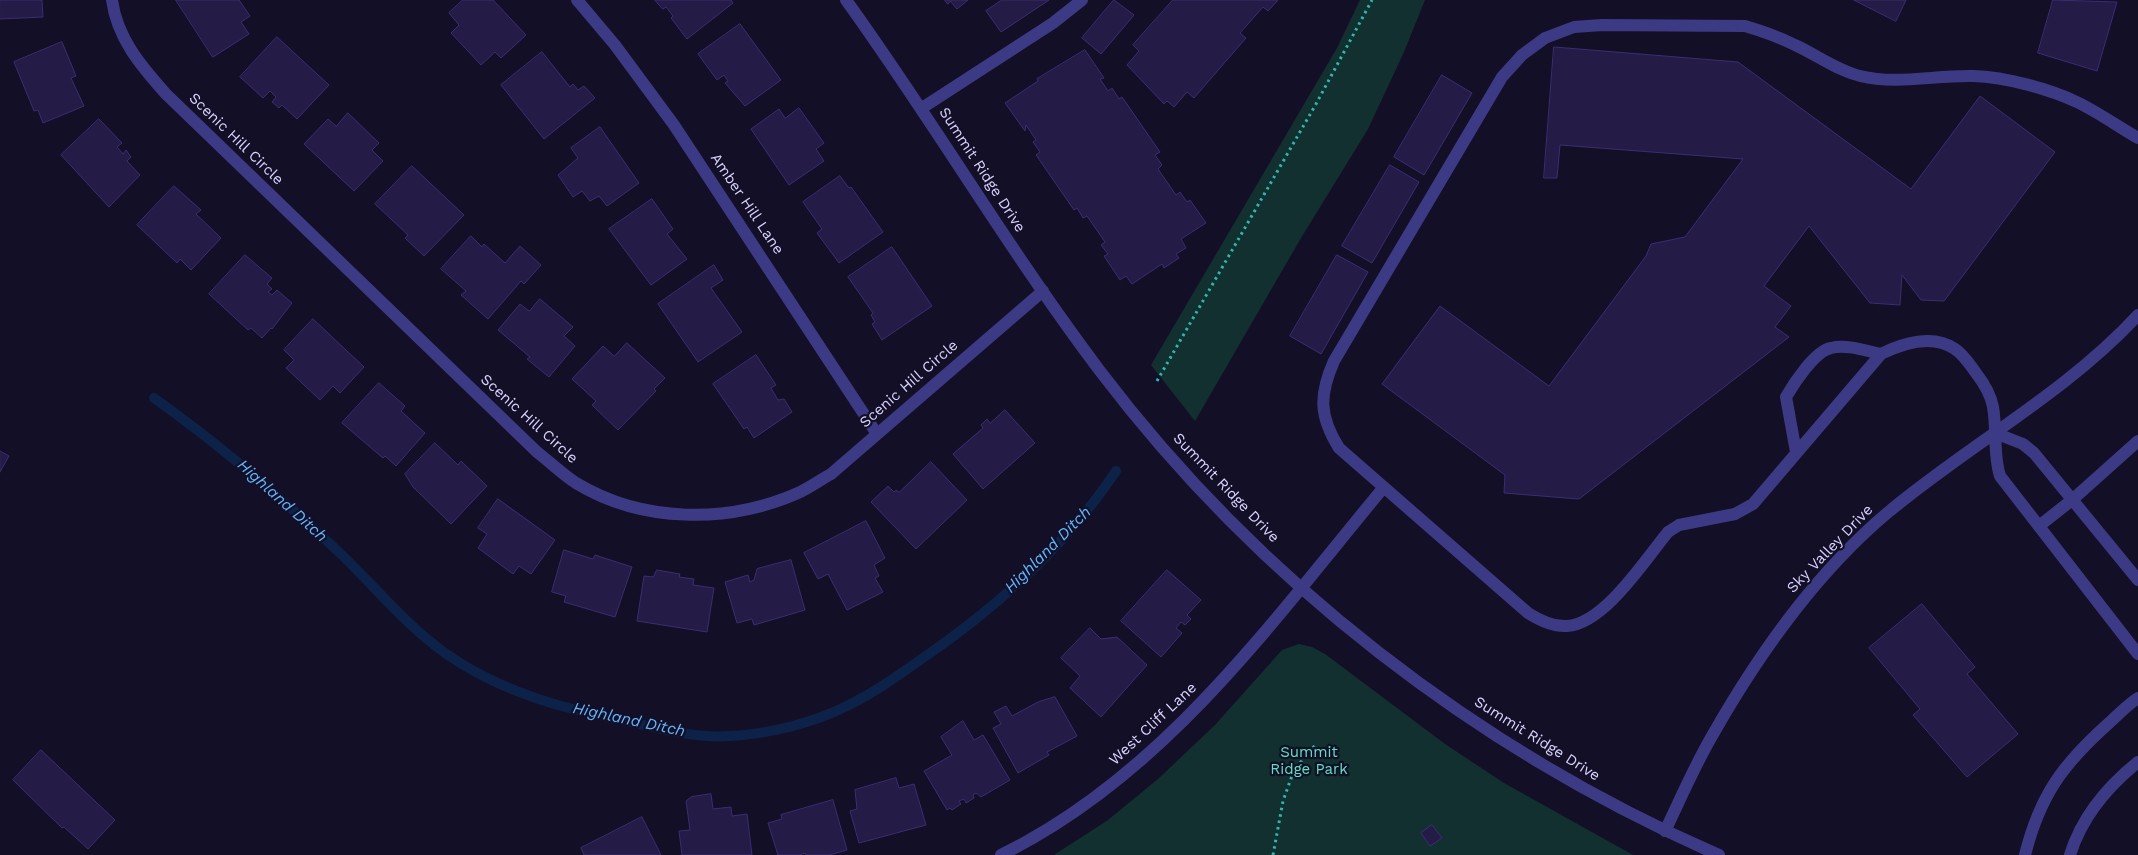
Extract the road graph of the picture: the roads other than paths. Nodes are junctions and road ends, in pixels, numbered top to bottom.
1 (112, 0) edge
2 (577, 0) edge
3 (846, 0) edge
4 (1082, 0) edge
5 (922, 108) junction
6 (2138, 138) edge
7 (1043, 290) junction
8 (2138, 315) edge
9 (1881, 354) junction
10 (1995, 433) junction
11 (877, 434) junction
12 (2138, 441) edge
13 (1796, 452) junction
14 (1384, 488) junction
15 (2072, 500) junction
16 (2039, 526) junction
17 (2138, 580) edge
18 (1301, 586) junction
19 (2138, 654) edge
20 (2138, 698) edge
21 (2138, 762) edge
22 (1665, 831) junction
23 (1001, 855) edge
24 (1719, 855) edge
25 (2025, 855) edge
26 (2070, 855) edge

1 - 11 street, Scenic Hill Circle
2 - 11 street, Amber Hill Lane
3 - 5 street, Summit Ridge Drive
4 - 5 street
5 - 7 street, Summit Ridge Drive
6 - 14 street
7 - 11 street, Scenic Hill Circle
7 - 18 street, Summit Ridge Drive
8 - 10 street, Sky Valley Drive
9 - 10 street
9 - 13 street
9 - 13 street
10 - 15 street
10 - 16 street
10 - 22 street, Sky Valley Drive
12 - 15 street
13 - 14 street
14 - 18 street, West Cliff Lane
15 - 16 street
15 - 17 street
16 - 19 street
18 - 22 street, Summit Ridge Drive
18 - 23 street, West Cliff Lane
20 - 25 street
21 - 26 street
22 - 24 street, Summit Ridge Drive

